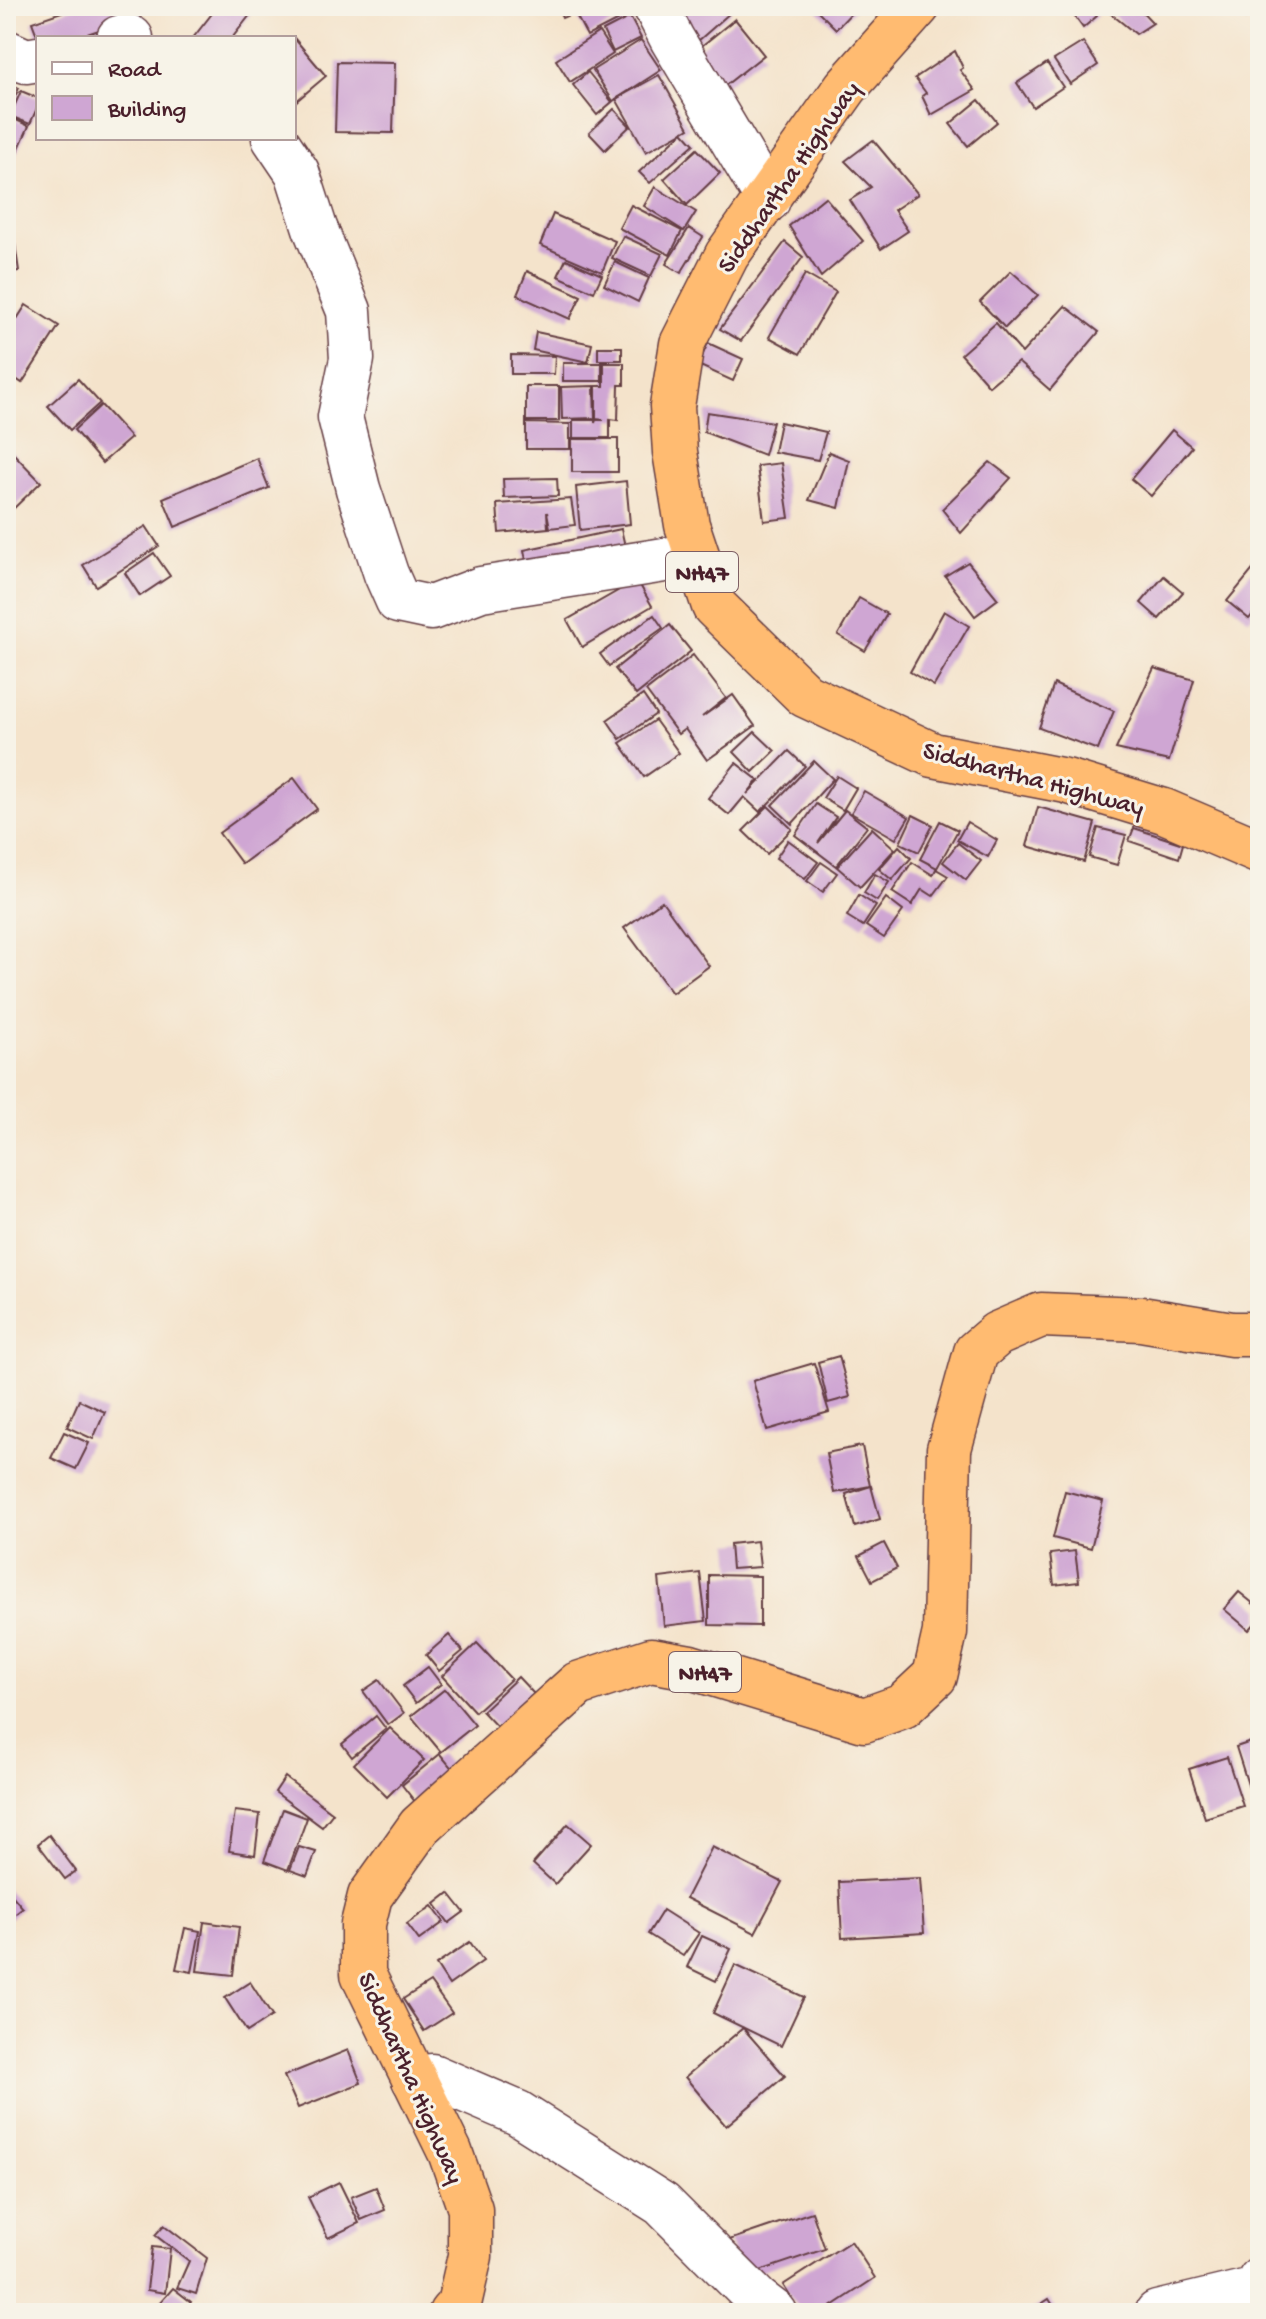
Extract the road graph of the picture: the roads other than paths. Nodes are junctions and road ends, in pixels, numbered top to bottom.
1 (655, 6) edge
2 (918, 6) edge
3 (6, 52) edge
4 (36, 59) edge
5 (275, 140) edge
6 (768, 200) junction
7 (696, 555) junction
8 (1260, 852) edge
9 (1260, 1334) edge
10 (414, 2079) junction
11 (1260, 2280) edge
12 (451, 2313) edge
13 (775, 2313) edge
14 (1157, 2313) edge

1 - 6 street
2 - 6 highway, Siddhartha Highway / NH47
3 - 4 street
5 - 7 street
6 - 7 highway, Siddhartha Highway / NH47
7 - 8 highway, Siddhartha Highway / NH47
9 - 10 highway, Siddhartha Highway / NH47
10 - 12 highway, Siddhartha Highway / NH47
10 - 13 street
11 - 14 street

